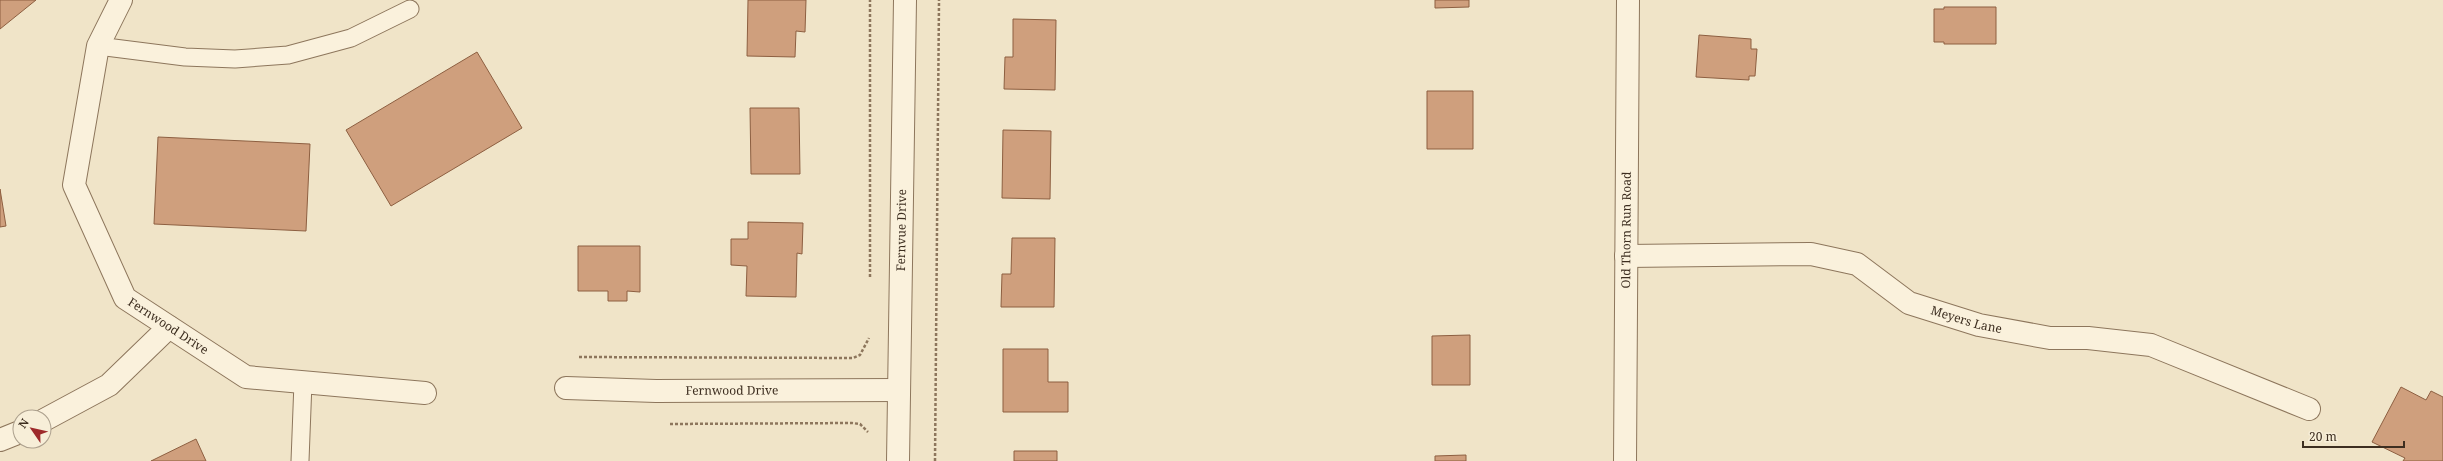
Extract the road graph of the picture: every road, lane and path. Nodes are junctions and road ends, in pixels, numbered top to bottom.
1 (121, 0) edge
2 (870, 0) edge
3 (905, 0) edge
4 (939, 0) edge
5 (1628, 0) edge
6 (410, 9) dead end
7 (98, 46) junction
8 (1626, 256) junction
9 (870, 285) dead end
10 (169, 327) junction
11 (871, 332) dead end
12 (577, 357) dead end
13 (303, 382) junction
14 (566, 388) dead end
15 (899, 390) junction
16 (425, 394) dead end
17 (2309, 409) dead end
18 (52, 416) edge
19 (670, 424) dead end
20 (12, 435) edge
21 (870, 439) dead end
22 (0, 440) edge
23 (300, 461) edge
24 (898, 461) edge
25 (934, 461) edge
26 (1625, 461) edge

1 - 7 street, Fernwood Drive
2 - 9 path
3 - 15 street, Fernvue Drive
4 - 25 path
5 - 8 street, Old Thorn Run Road
6 - 7 lane
7 - 10 street, Fernwood Drive
8 - 17 street, Meyers Lane
8 - 26 street, Old Thorn Run Road
10 - 13 street, Fernwood Drive
10 - 18 street
11 - 12 path
13 - 16 street, Fernwood Drive
13 - 23 lane
14 - 15 street, Fernwood Drive
15 - 24 street, Fernvue Drive
19 - 21 path
20 - 22 street

